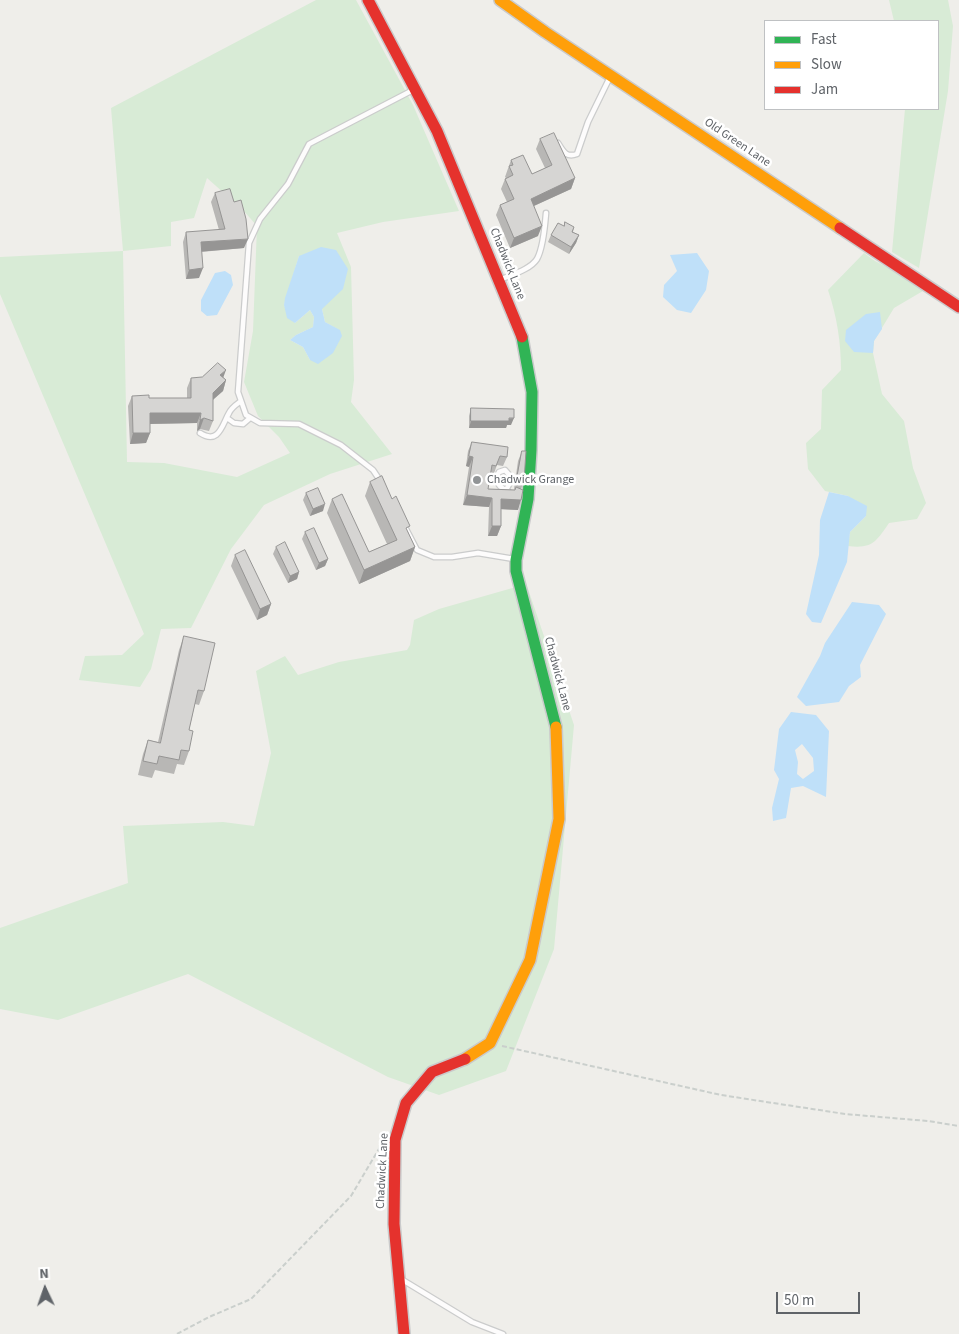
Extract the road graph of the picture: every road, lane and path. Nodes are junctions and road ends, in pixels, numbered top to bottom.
1 (368, 0) edge
2 (500, 0) edge
3 (611, 76) junction
4 (414, 90) junction
5 (558, 143) edge
6 (546, 213) dead end
7 (498, 281) junction
8 (959, 307) edge
9 (241, 401) junction
10 (227, 418) junction
11 (250, 418) junction
12 (200, 433) dead end
13 (385, 490) edge
14 (404, 524) edge
15 (516, 560) junction
16 (490, 1043) junction
17 (959, 1126) edge
18 (384, 1139) dead end
19 (399, 1278) junction
20 (177, 1334) edge
21 (404, 1334) edge
22 (503, 1334) edge

1 - 4 street, Chadwick Lane
2 - 3 street, Old Green Lane
3 - 5 lane
3 - 8 street, Old Green Lane
4 - 7 street, Chadwick Lane
4 - 9 lane
6 - 7 lane
7 - 15 street, Chadwick Lane
9 - 10 lane
9 - 11 lane
10 - 11 lane
10 - 12 lane
11 - 13 lane
14 - 15 lane
15 - 16 street, Chadwick Lane
16 - 17 path
16 - 19 street, Chadwick Lane
18 - 20 path
19 - 21 street, Chadwick Lane
19 - 22 lane

